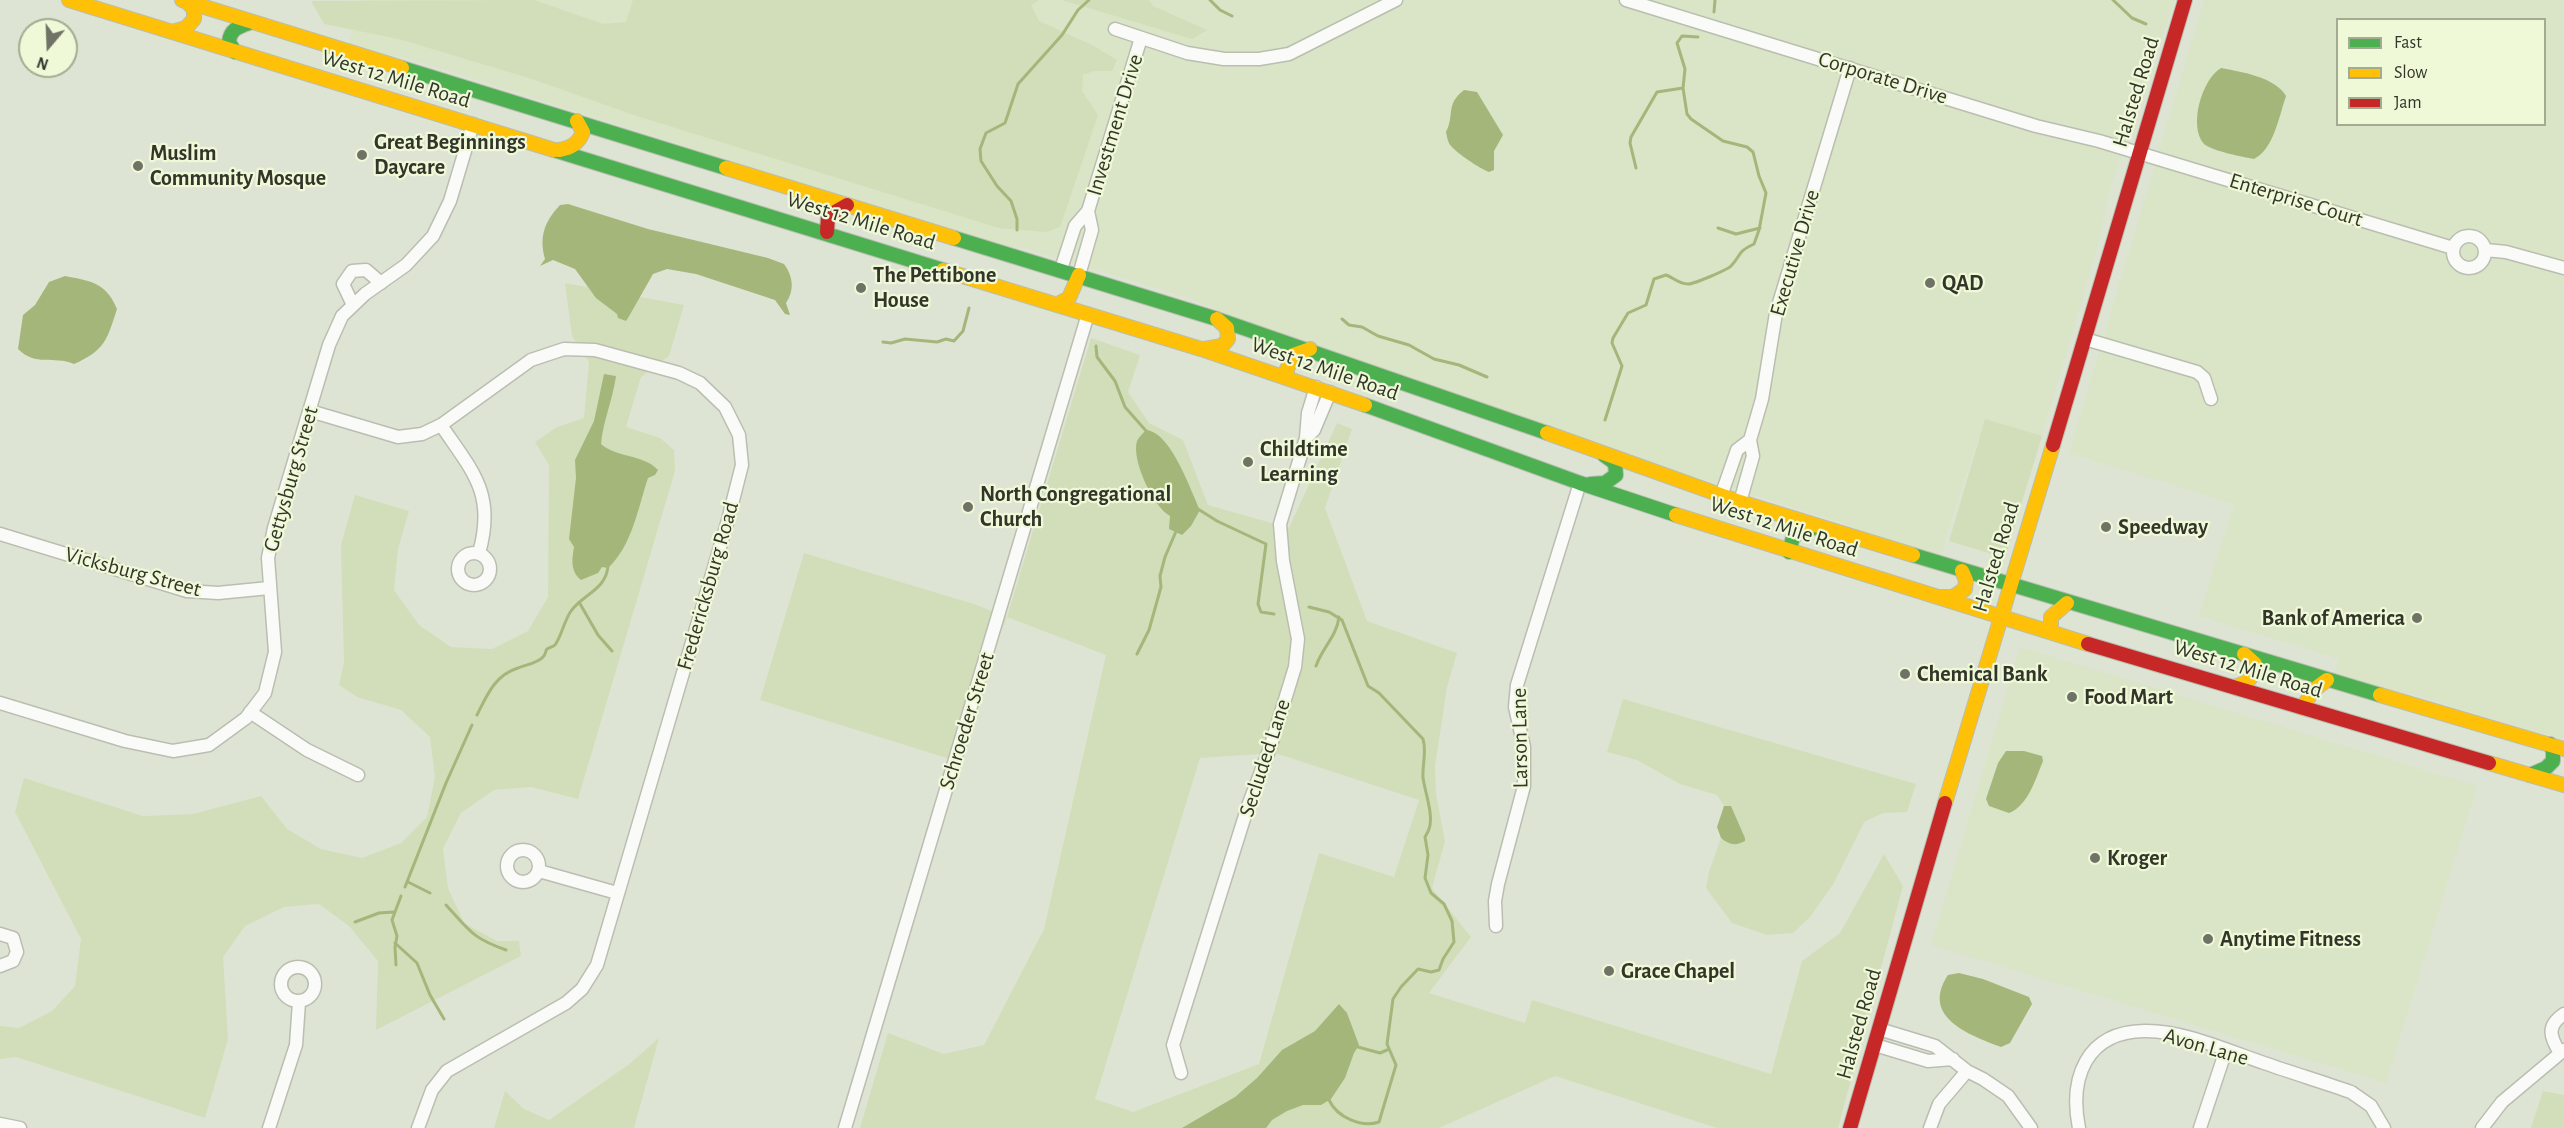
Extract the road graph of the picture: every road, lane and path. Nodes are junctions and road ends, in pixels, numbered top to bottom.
1 (69, 0) edge
2 (1396, 0) edge
3 (1626, 0) edge
4 (2185, 0) edge
5 (184, 1) edge
6 (252, 22) junction
7 (1115, 30) dead end
8 (172, 32) junction
9 (1141, 38) junction
10 (235, 51) junction
11 (1850, 68) junction
12 (577, 121) junction
13 (473, 124) junction
14 (559, 150) junction
15 (2140, 153) junction
16 (847, 204) junction
17 (1089, 211) junction
18 (827, 232) junction
19 (2453, 248) junction
20 (2486, 250) junction
21 (2564, 268) edge
22 (1060, 269) junction
23 (1079, 275) junction
24 (381, 283) junction
25 (353, 304) junction
26 (1058, 304) junction
27 (1088, 314) junction
28 (1217, 319) junction
29 (2085, 339) junction
30 (1201, 349) junction
31 (1310, 349) junction
32 (1287, 378) junction
33 (1316, 387) junction
34 (1330, 392) junction
35 (2211, 399) dead end
36 (310, 411) junction
37 (441, 425) junction
38 (1306, 438) junction
39 (1750, 440) junction
40 (1603, 454) junction
41 (1580, 483) junction
42 (1722, 496) junction
43 (1740, 502) junction
44 (1819, 527) junction
45 (0, 534) edge
46 (1789, 552) junction
47 (479, 553) dead end
48 (1962, 571) junction
49 (2010, 584) junction
50 (269, 588) junction
51 (1936, 597) junction
52 (2067, 603) junction
53 (2000, 617) junction
54 (2051, 632) junction
55 (2244, 654) junction
56 (2327, 680) junction
57 (2234, 687) junction
58 (0, 703) edge
59 (2303, 708) junction
60 (250, 712) junction
61 (2557, 746) edge
62 (357, 775) dead end
63 (2530, 775) junction
64 (2564, 785) edge
65 (538, 871) dead end
66 (617, 893) junction
67 (1496, 926) dead end
68 (0, 934) edge
69 (0, 966) edge
70 (299, 1002) dead end
71 (2564, 1014) edge
72 (1879, 1029) junction
73 (1875, 1045) junction
74 (2226, 1050) junction
75 (2562, 1052) edge
76 (1953, 1059) junction
77 (1967, 1071) junction
78 (1181, 1073) dead end
79 (0, 1124) edge
80 (20, 1128) edge
81 (269, 1128) edge
82 (418, 1128) edge
83 (845, 1128) edge
84 (1850, 1128) edge
85 (1930, 1128) edge
86 (2031, 1128) edge
87 (2079, 1128) edge
88 (2200, 1128) edge
89 (2384, 1128) edge
90 (2482, 1128) edge

1 - 8 main road, West 12 Mile Road
2 - 9 street
3 - 11 street, Corporate Drive
4 - 15 main road, Halsted Road
5 - 6 main road, West 12 Mile Road
5 - 8 main road
6 - 10 main road
6 - 12 main road, West 12 Mile Road
7 - 9 street
8 - 10 main road, West 12 Mile Road
9 - 17 street, Investment Drive
10 - 13 main road, West 12 Mile Road
11 - 15 street, Corporate Drive
11 - 39 street, Executive Drive
12 - 14 main road
12 - 16 main road, West 12 Mile Road
13 - 14 main road, West 12 Mile Road
13 - 24 street, Gettysburg Street
14 - 18 main road, West 12 Mile Road
15 - 19 street, Enterprise Court
15 - 29 main road, Halsted Road
16 - 18 main road
16 - 22 main road, West 12 Mile Road
17 - 22 street, Investment Drive
17 - 23 street, Investment Drive
18 - 26 main road, West 12 Mile Road
19 - 20 street
19 - 20 street
20 - 21 street
22 - 23 main road, West 12 Mile Road
23 - 26 main road
23 - 28 main road, West 12 Mile Road
24 - 25 street, Gettysburg Street
24 - 25 street
25 - 36 street, Gettysburg Street
26 - 27 main road, West 12 Mile Road
27 - 30 main road, West 12 Mile Road
27 - 83 street, Schroeder Street
28 - 30 main road
28 - 31 main road, West 12 Mile Road
29 - 35 street
29 - 49 main road, Halsted Road
30 - 32 main road, West 12 Mile Road
31 - 32 main road
31 - 40 main road, West 12 Mile Road
32 - 33 main road, West 12 Mile Road
33 - 34 main road, West 12 Mile Road
33 - 38 street, Secluded Lane
34 - 38 street, Secluded Lane
34 - 41 main road, West 12 Mile Road
36 - 37 street, Fredericksburg Road
36 - 50 street, Gettysburg Street
37 - 47 street
37 - 66 street, Fredericksburg Road
38 - 78 street, Secluded Lane
39 - 42 street, Executive Drive
39 - 43 street, Executive Drive
40 - 41 main road
40 - 42 main road, West 12 Mile Road
41 - 46 main road, West 12 Mile Road
41 - 67 street, Larson Lane
42 - 43 main road, West 12 Mile Road
43 - 44 main road, West 12 Mile Road
44 - 46 main road
44 - 48 main road, West 12 Mile Road
45 - 50 street, Vicksburg Street
46 - 51 main road, West 12 Mile Road
48 - 49 main road, West 12 Mile Road
48 - 51 main road
49 - 52 main road, West 12 Mile Road
49 - 53 main road, Halsted Road
50 - 60 street, Gettysburg Street
51 - 53 main road, West 12 Mile Road
52 - 54 main road
52 - 55 main road, West 12 Mile Road
53 - 54 main road, West 12 Mile Road
53 - 72 main road, Halsted Road
54 - 57 main road, West 12 Mile Road
55 - 56 main road, West 12 Mile Road
55 - 57 main road
56 - 59 main road
56 - 61 main road, West 12 Mile Road
57 - 59 main road, West 12 Mile Road
58 - 60 street, Gettysburg Street
59 - 63 main road, West 12 Mile Road
60 - 62 street
61 - 63 main road
63 - 64 main road, West 12 Mile Road
65 - 66 street
66 - 82 street, Fredericksburg Road
68 - 69 street
70 - 81 street
71 - 75 street
72 - 73 main road, Halsted Road
72 - 76 street
73 - 76 street
73 - 84 main road, Halsted Road
74 - 87 street, Avon Lane
74 - 88 street
74 - 89 street, Avon Lane
75 - 90 street
76 - 77 street
77 - 85 street
77 - 86 street
79 - 80 street

